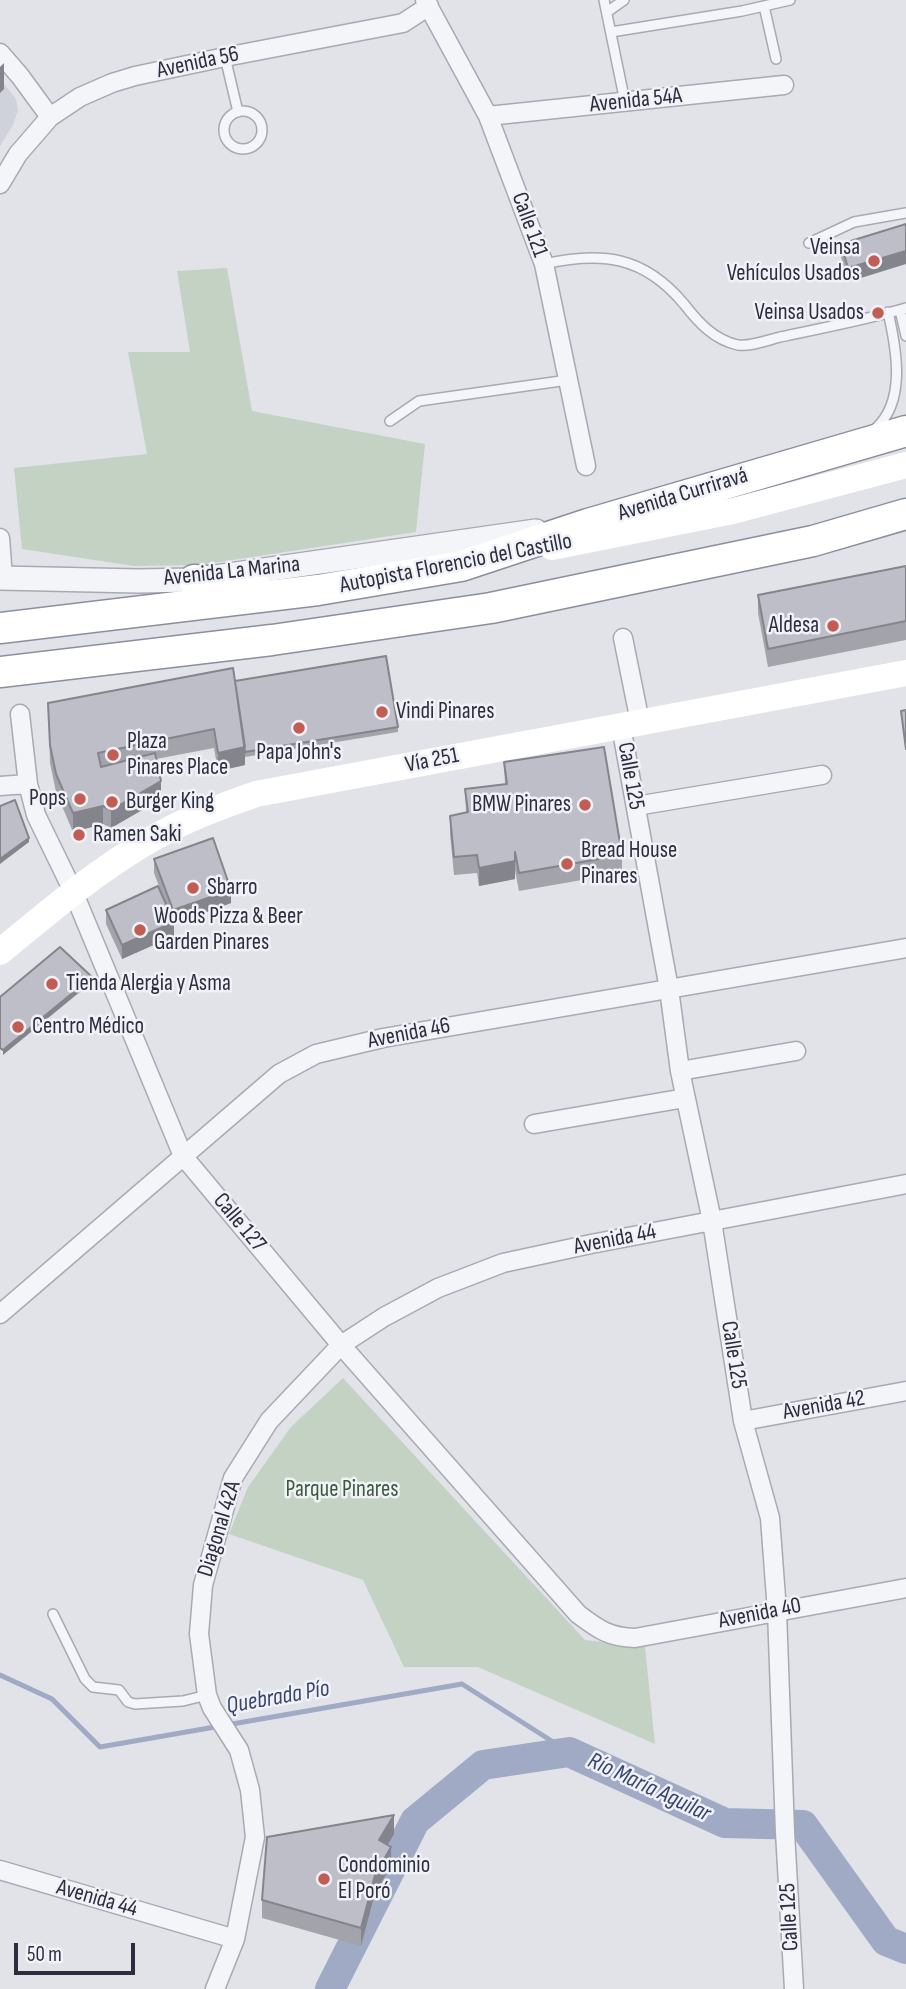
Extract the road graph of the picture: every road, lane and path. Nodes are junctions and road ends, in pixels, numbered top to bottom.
1 (604, 0) edge
2 (624, 0) edge
3 (790, 0) edge
4 (427, 3) edge
5 (764, 6) junction
6 (607, 12) junction
7 (611, 32) junction
8 (0, 53) edge
9 (225, 57) junction
10 (776, 60) dead end
11 (784, 85) dead end
12 (625, 102) junction
13 (238, 113) junction
14 (488, 116) junction
15 (50, 117) junction
16 (0, 184) edge
17 (906, 213) edge
18 (809, 243) dead end
19 (544, 264) junction
20 (903, 309) edge
21 (888, 312) junction
22 (906, 336) edge
23 (568, 380) junction
24 (390, 421) dead end
25 (906, 431) edge
26 (826, 452) junction
27 (906, 465) edge
28 (586, 466) dead end
29 (906, 514) edge
30 (588, 524) junction
31 (0, 538) edge
32 (461, 566) junction
33 (2, 578) edge
34 (194, 580) junction
35 (318, 590) junction
36 (0, 628) edge
37 (624, 638) dead end
38 (0, 672) edge
39 (906, 673) edge
40 (20, 714) dead end
41 (631, 724) junction
42 (822, 775) dead end
43 (28, 784) junction
44 (0, 786) edge
45 (636, 806) junction
46 (73, 891) junction
47 (906, 948) edge
48 (0, 952) edge
49 (670, 989) junction
50 (796, 1051) dead end
51 (680, 1071) junction
52 (685, 1098) junction
53 (534, 1124) dead end
54 (183, 1156) junction
55 (906, 1185) edge
56 (712, 1221) junction
57 (0, 1314) edge
58 (341, 1345) junction
59 (906, 1391) edge
60 (743, 1421) junction
61 (906, 1588) edge
62 (777, 1611) junction
63 (53, 1614) dead end
64 (614, 1637) joint
65 (209, 1701) junction
66 (0, 1870) edge
67 (235, 1939) junction
68 (215, 1989) edge
69 (794, 1989) edge

1 - 6 lane
2 - 6 lane
3 - 5 lane
4 - 9 street, Avenida 56
4 - 14 street, Calle 121
5 - 7 lane
5 - 10 lane
6 - 7 lane
7 - 12 lane
8 - 15 street
9 - 13 lane
9 - 15 street, Avenida 56
11 - 12 street, Avenida 54A
12 - 14 street, Avenida 54A
13 - 13 lane
14 - 19 street, Calle 121
15 - 16 street, Avenida 56
17 - 18 lane
19 - 21 lane
19 - 23 street, Calle 121
20 - 21 lane
20 - 22 lane
21 - 26 lane
23 - 24 lane
23 - 28 street, Calle 121
25 - 26 highway, Avenida Curriravá
26 - 30 highway, Avenida Curriravá
27 - 32 main road, Autopista Florencio del Castillo
29 - 38 highway, Autopista Florencio del Castillo
30 - 32 highway, Avenida Curriravá
30 - 34 street, Avenida La Marina
31 - 33 street
32 - 35 highway, Autopista Florencio del Castillo
33 - 34 street, Avenida La Marina
34 - 35 highway
35 - 36 highway, Autopista Florencio del Castillo
37 - 41 street, Calle 125
39 - 41 main road, Vía 251
40 - 43 street, Calle 127
41 - 45 street, Calle 125
41 - 46 main road, Vía 251
42 - 45 street
43 - 44 street
43 - 46 street, Calle 127
45 - 49 street, Calle 125
46 - 48 main road, Vía 251
46 - 54 street, Calle 127
47 - 49 street, Avenida 46
49 - 51 street, Calle 125
49 - 54 street, Avenida 46
50 - 51 street
51 - 52 street, Calle 125
52 - 53 street
52 - 56 street, Calle 125
54 - 57 street, Avenida 46
54 - 58 street, Calle 127
55 - 56 street, Avenida 44
56 - 58 street, Avenida 44
56 - 60 street, Calle 125
58 - 64 street, Calle 127
58 - 65 street, Diagonal 42A
59 - 60 street, Avenida 42
60 - 62 street, Calle 125
61 - 62 street, Avenida 40
62 - 64 street, Avenida 40
62 - 69 street, Calle 125
63 - 65 lane
65 - 67 street
66 - 67 street, Avenida 44
67 - 68 street

